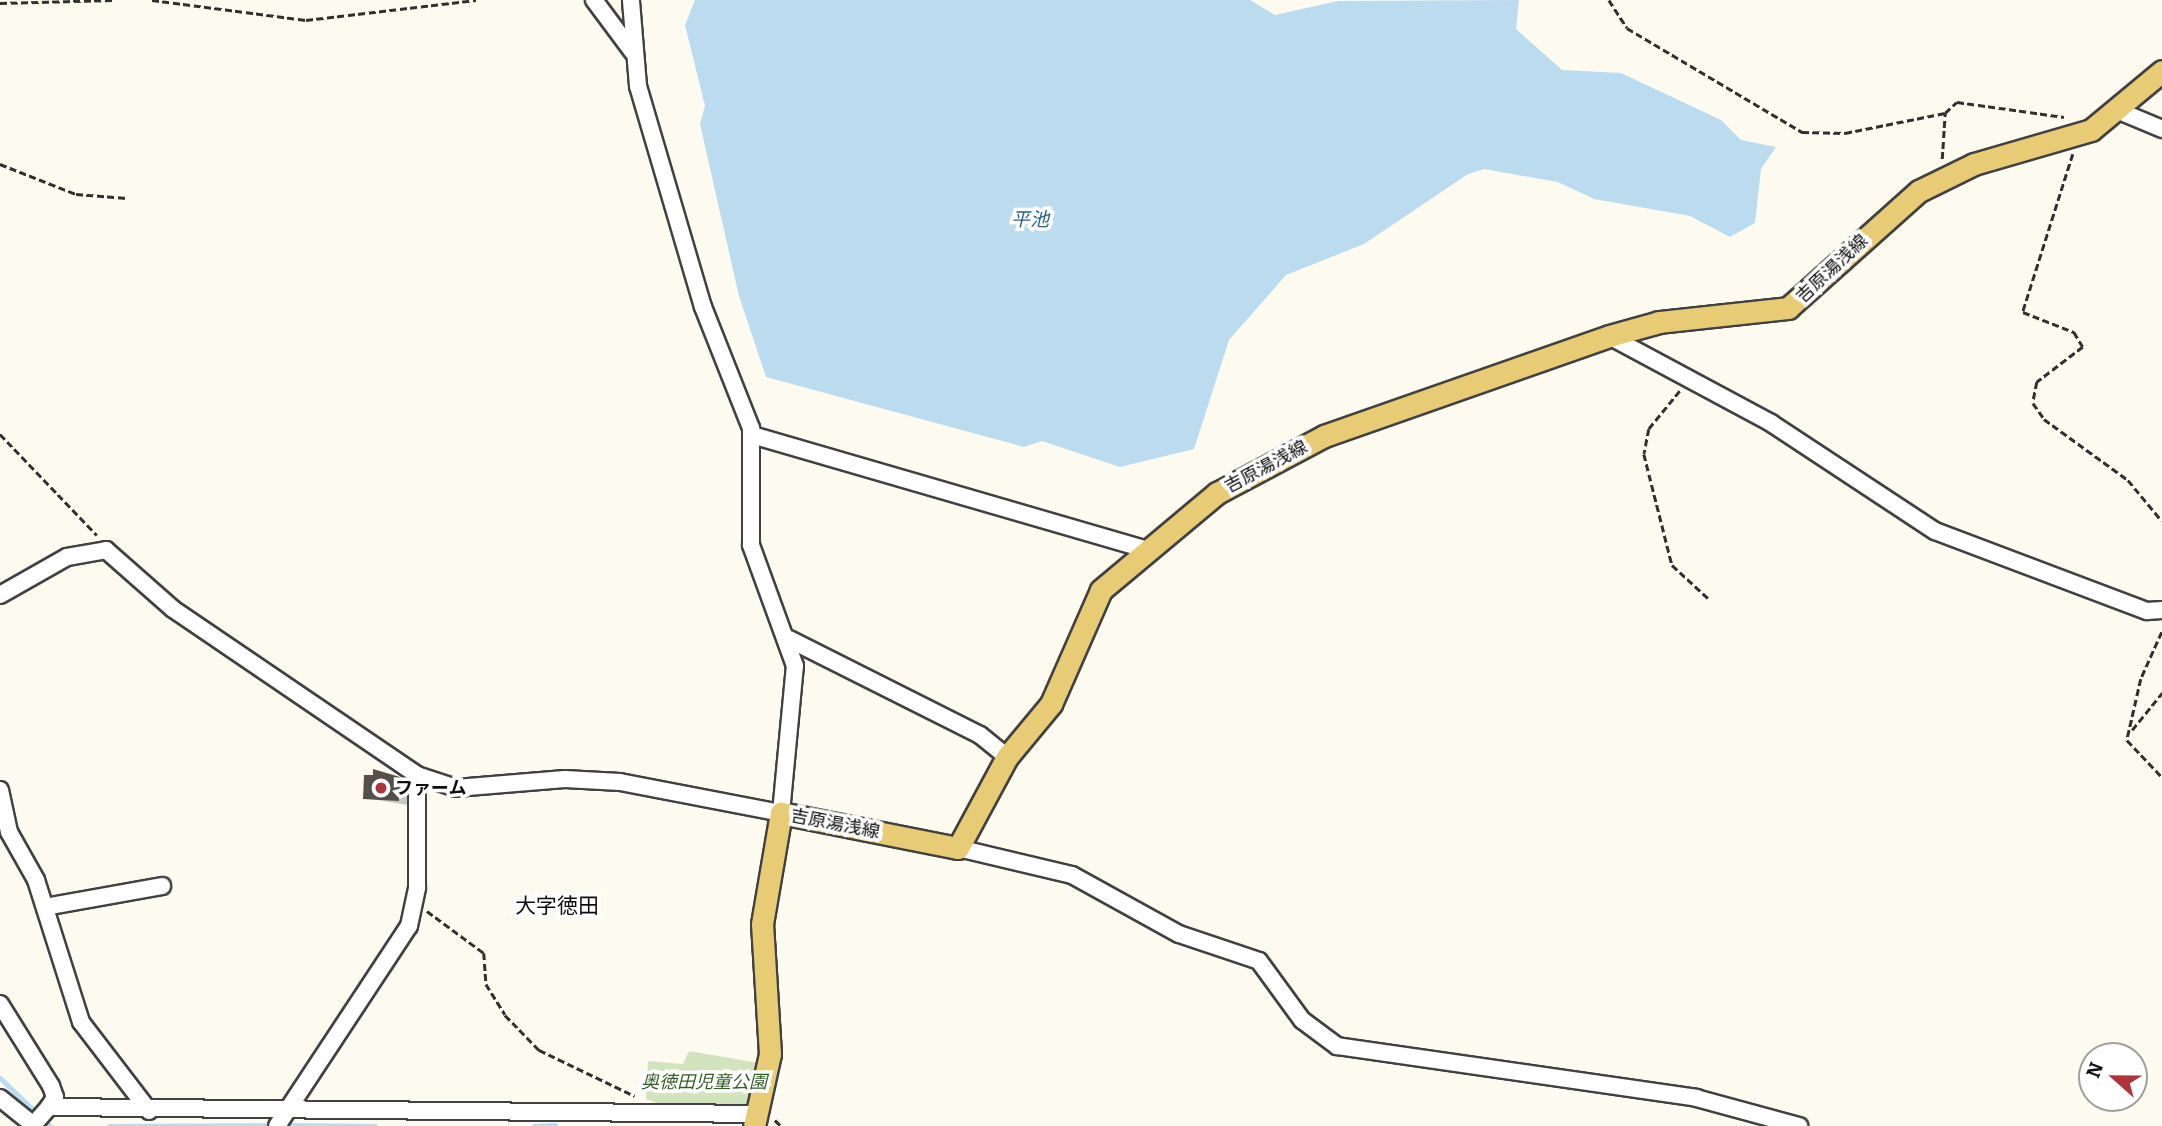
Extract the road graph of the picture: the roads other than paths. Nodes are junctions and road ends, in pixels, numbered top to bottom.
1 (594, 0) edge
2 (631, 0) edge
3 (633, 52) junction
4 (2162, 71) edge
5 (2119, 111) junction
6 (2162, 129) edge
7 (1609, 336) junction
8 (752, 435) junction
9 (1147, 550) junction
10 (0, 595) edge
11 (2162, 610) edge
12 (789, 639) junction
13 (1007, 757) junction
14 (417, 775) junction
15 (0, 790) edge
16 (781, 813) junction
17 (958, 848) junction
18 (162, 886) dead end
19 (46, 907) junction
20 (0, 1004) edge
21 (0, 1098) edge
22 (49, 1107) junction
23 (149, 1111) junction
24 (281, 1119) edge
25 (756, 1120) edge
26 (35, 1125) edge
27 (1800, 1126) edge

1 - 3 street
2 - 3 street
3 - 8 street
4 - 5 main road, 吉原湯浅線
5 - 6 street
5 - 7 main road, 吉原湯浅線
7 - 9 main road, 吉原湯浅線
7 - 11 street
8 - 9 street
8 - 12 street
9 - 13 main road, 吉原湯浅線
10 - 14 street
12 - 13 street
12 - 16 street
13 - 17 main road, 吉原湯浅線
14 - 16 street
14 - 24 street
15 - 19 street
16 - 17 main road, 吉原湯浅線
16 - 25 main road, 吉原湯浅線
17 - 27 street
18 - 19 street
19 - 23 street
20 - 22 street
21 - 26 street
22 - 23 street
22 - 26 street
23 - 24 street
24 - 25 street

